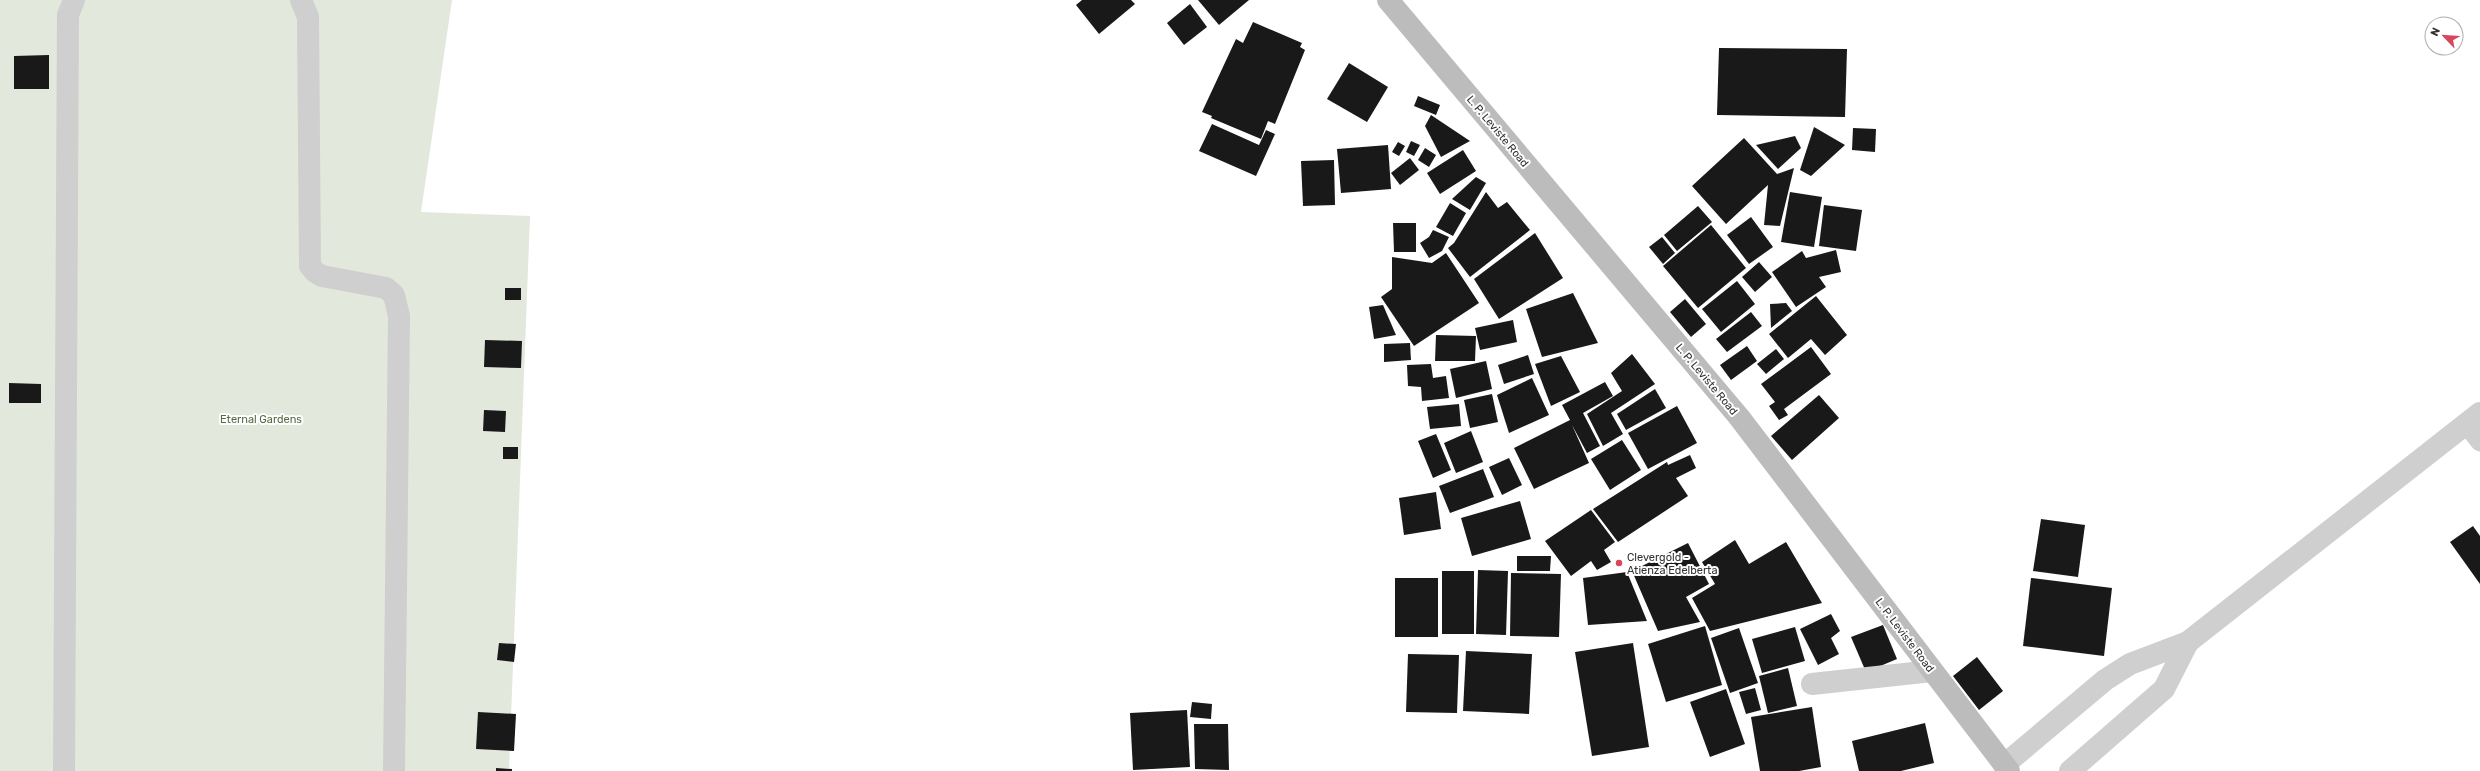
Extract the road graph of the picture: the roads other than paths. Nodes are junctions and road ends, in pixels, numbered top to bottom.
1 (74, 0) edge
2 (301, 0) edge
3 (1388, 0) edge
4 (2473, 418) edge
5 (2480, 442) edge
6 (2188, 642) junction
7 (1932, 671) junction
8 (1812, 684) dead end
9 (2004, 769) edge
10 (64, 771) edge
11 (394, 771) edge
12 (2070, 771) edge

1 - 10 street
2 - 11 street
3 - 7 main road, L. P. Leviste Road
4 - 5 lane
4 - 6 street
6 - 9 street
6 - 12 street
7 - 8 street
7 - 9 main road, L. P. Leviste Road

